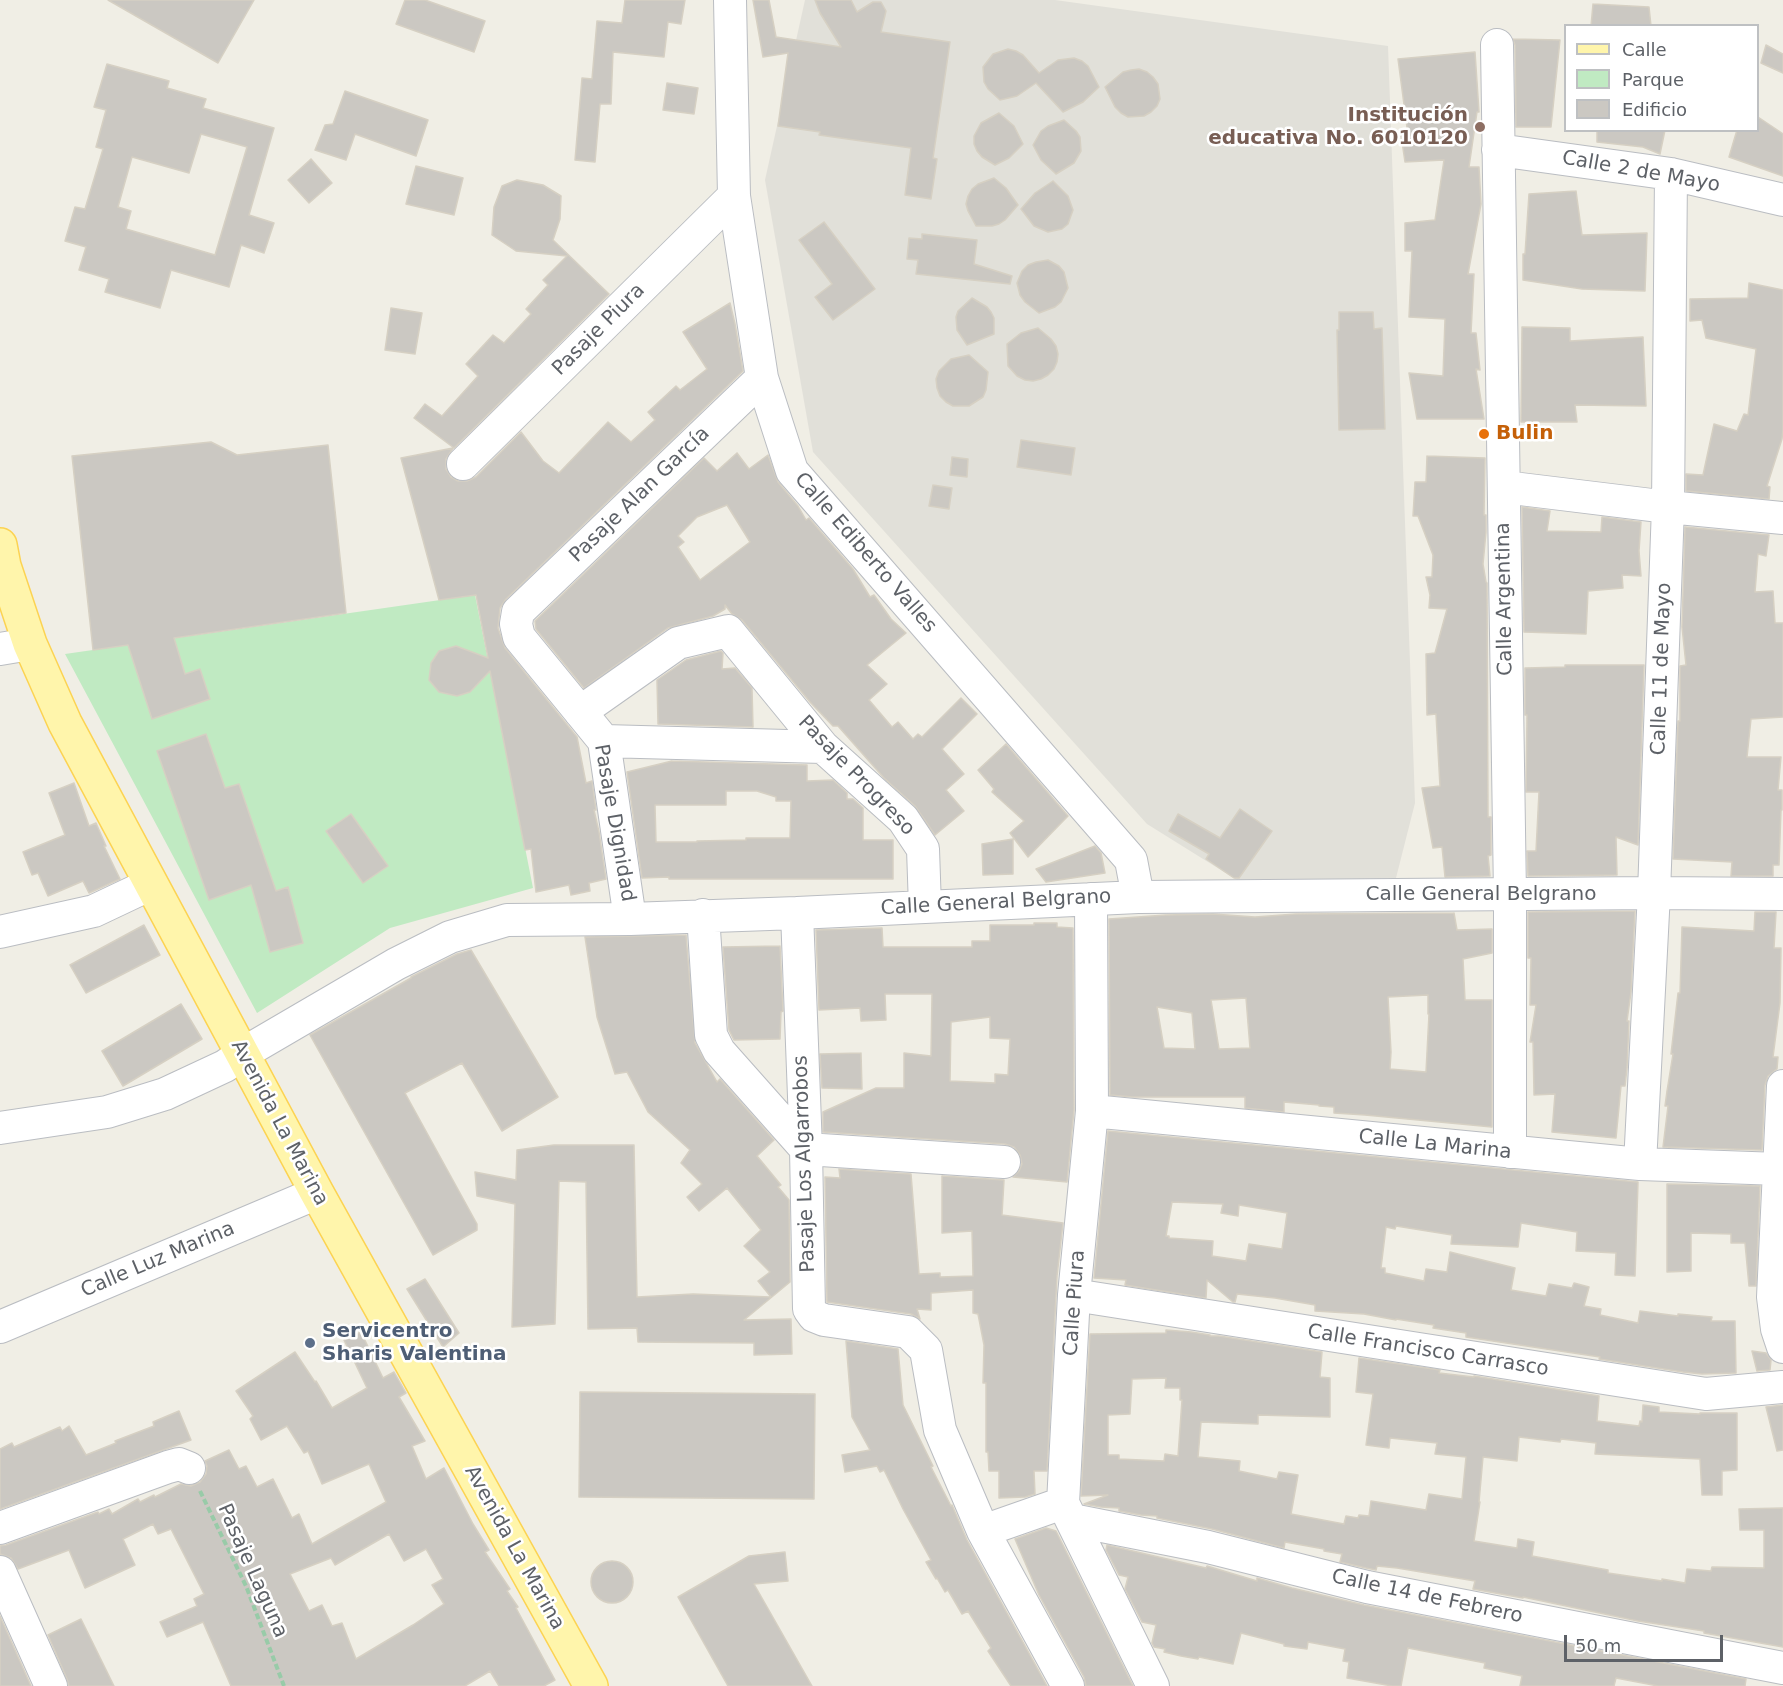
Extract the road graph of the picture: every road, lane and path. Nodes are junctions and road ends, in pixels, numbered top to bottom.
1 (730, 0) edge
2 (1497, 45) dead end
3 (1498, 150) junction
4 (1671, 174) junction
5 (734, 196) junction
6 (1783, 200) edge
7 (762, 378) junction
8 (463, 464) dead end
9 (1504, 487) junction
10 (1668, 507) junction
11 (1783, 518) edge
12 (0, 545) edge
13 (518, 612) joint
14 (15, 646) edge
15 (579, 712) junction
16 (604, 741) junction
17 (823, 747) junction
18 (151, 884) junction
19 (1654, 893) junction
20 (1783, 894) edge
21 (1510, 895) junction
22 (1138, 897) junction
23 (1091, 899) junction
24 (926, 907) junction
25 (797, 913) junction
26 (703, 915) junction
27 (630, 919) junction
28 (0, 932) edge
29 (242, 1054) junction
30 (1783, 1086) edge
31 (1092, 1111) junction
32 (0, 1128) edge
33 (806, 1149) junction
34 (1510, 1152) junction
35 (1004, 1162) dead end
36 (1640, 1164) junction
37 (1779, 1169) junction
38 (317, 1193) junction
39 (1074, 1295) junction
40 (0, 1327) edge
41 (1783, 1347) edge
42 (1783, 1387) edge
43 (189, 1468) joint
44 (1067, 1512) junction
45 (0, 1528) edge
46 (983, 1531) junction
47 (0, 1572) edge
48 (1783, 1668) edge
49 (51, 1686) edge
50 (284, 1686) edge
51 (591, 1686) edge
52 (1068, 1686) edge
53 (1153, 1686) edge

1 - 5 street, Calle Ediberto Valles
2 - 3 street, Calle Argentina
3 - 4 street, Calle 2 de Mayo
3 - 9 street, Calle Argentina
4 - 6 street, Calle 2 de Mayo
4 - 10 street, Calle 11 de Mayo
5 - 7 street, Calle Ediberto Valles
5 - 8 street, Pasaje Piura
7 - 13 street, Pasaje Alan García
7 - 22 street, Calle Ediberto Valles
9 - 10 street
9 - 21 street, Calle Argentina
10 - 11 street
10 - 19 street, Calle 11 de Mayo
12 - 14 main road, Avenida La Marina
13 - 15 street, Pasaje Dignidad
14 - 18 main road, Avenida La Marina
15 - 16 street, Pasaje Dignidad
15 - 17 street, Pasaje Progreso
16 - 17 street
16 - 27 street, Pasaje Dignidad
17 - 24 street, Pasaje Progreso
18 - 28 street
18 - 29 main road, Avenida La Marina
19 - 20 street, Calle General Belgrano
19 - 21 street, Calle General Belgrano
19 - 36 street, Calle 11 de Mayo
21 - 22 street, Calle General Belgrano
21 - 34 street, Calle Argentina
22 - 23 street, Calle General Belgrano
23 - 24 street, Calle General Belgrano
23 - 31 street, Calle Piura
24 - 25 street, Calle General Belgrano
25 - 26 street, Calle General Belgrano
25 - 33 street, Pasaje Los Algarrobos
26 - 27 street, Calle General Belgrano
26 - 33 street
27 - 29 street, Calle General Belgrano
29 - 32 street, Calle General Belgrano
29 - 38 main road, Avenida La Marina
30 - 37 street
31 - 34 street, Calle La Marina
31 - 39 street, Calle Piura
33 - 35 street
33 - 46 street, Pasaje Los Algarrobos
34 - 36 street, Calle La Marina
36 - 37 street, Calle La Marina
37 - 41 street
38 - 40 street, Calle Luz Marina
38 - 51 main road, Avenida La Marina
39 - 42 street, Calle Francisco Carrasco
39 - 44 street, Calle Piura
43 - 45 street
43 - 50 path, Pasaje Laguna
44 - 46 street
44 - 48 street, Calle 14 de Febrero
44 - 53 street, Calle Piura
46 - 52 street
47 - 49 street

